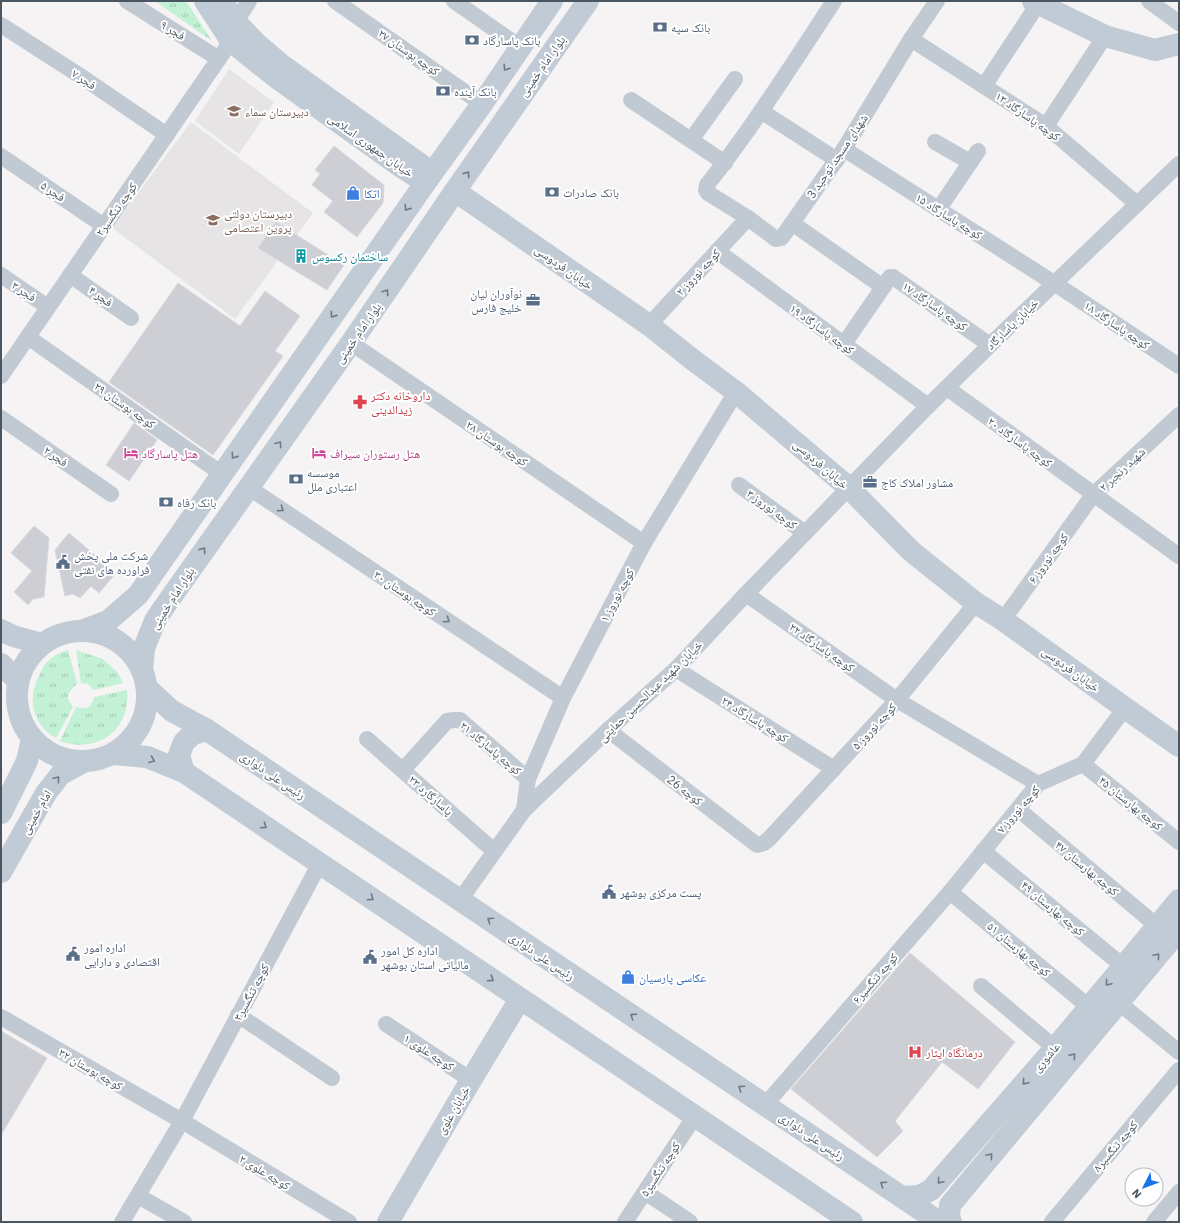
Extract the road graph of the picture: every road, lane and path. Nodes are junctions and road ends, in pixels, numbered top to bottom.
1 (127, 1) edge
2 (205, 1) edge
3 (222, 1) edge
4 (249, 1) edge
5 (335, 1) edge
6 (454, 1) edge
7 (552, 1) edge
8 (588, 1) edge
9 (834, 1) edge
10 (937, 1) edge
11 (1148, 1) edge
12 (1035, 3) edge
13 (1166, 6) edge
14 (1179, 23) edge
15 (1, 25) edge
16 (234, 31) junction
17 (1105, 36) junction
18 (911, 39) junction
19 (1179, 44) edge
20 (520, 47) junction
21 (219, 59) junction
22 (735, 79) dead end
23 (984, 86) junction
24 (631, 100) dead end
25 (482, 104) junction
26 (762, 111) junction
27 (1046, 126) junction
28 (167, 135) junction
29 (691, 140) junction
30 (935, 142) dead end
31 (841, 155) junction
32 (1, 156) edge
33 (725, 163) junction
34 (1179, 164) edge
35 (428, 179) junction
36 (455, 191) junction
37 (1137, 204) junction
38 (938, 210) junction
39 (748, 218) junction
40 (792, 223) junction
41 (104, 226) junction
42 (717, 251) junction
43 (70, 274) junction
44 (1, 275) edge
45 (1054, 283) junction
46 (883, 287) junction
47 (48, 307) junction
48 (131, 318) dead end
49 (649, 325) junction
50 (28, 337) junction
51 (351, 343) junction
52 (844, 344) junction
53 (990, 345) junction
54 (1179, 366) edge
55 (1, 376) edge
56 (946, 388) junction
57 (736, 392) junction
58 (928, 406) junction
59 (1179, 415) edge
60 (1, 418) edge
61 (222, 474) junction
62 (739, 485) dead end
63 (248, 487) junction
64 (848, 488) junction
65 (111, 494) dead end
66 (1093, 495) junction
67 (805, 533) junction
68 (644, 543) junction
69 (1179, 556) edge
70 (746, 594) junction
71 (138, 595) junction
72 (976, 603) junction
73 (162, 610) junction
74 (1003, 620) junction
75 (1, 630) edge
76 (81, 630) junction
77 (42, 644) junction
78 (1, 664) edge
79 (676, 669) junction
80 (145, 679) junction
81 (18, 681) junction
82 (563, 698) junction
83 (897, 700) junction
84 (1125, 708) junction
85 (207, 730) junction
86 (608, 730) junction
87 (32, 738) junction
88 (367, 739) dead end
89 (1179, 746) edge
90 (114, 754) junction
91 (83, 762) junction
92 (1083, 764) junction
93 (834, 769) junction
94 (403, 770) junction
95 (184, 772) junction
96 (528, 779) junction
97 (1038, 784) junction
98 (1018, 809) junction
99 (524, 810) junction
100 (1, 813) edge
101 (1, 819) edge
102 (22, 837) junction
103 (1179, 842) edge
104 (764, 843) joint
105 (494, 851) junction
106 (983, 851) junction
107 (320, 863) junction
108 (1, 872) edge
109 (950, 892) junction
110 (460, 900) junction
111 (1179, 900) edge
112 (1157, 926) junction
113 (1179, 930) edge
114 (1123, 966) junction
115 (981, 986) dead end
116 (520, 999) junction
117 (1118, 1002) junction
118 (1089, 1007) junction
119 (238, 1015) junction
120 (1, 1017) edge
121 (386, 1024) dead end
122 (1055, 1048) junction
123 (1179, 1052) edge
124 (1179, 1070) edge
125 (332, 1078) dead end
126 (471, 1080) junction
127 (765, 1105) junction
128 (695, 1116) junction
129 (182, 1121) junction
130 (645, 1192) junction
131 (1179, 1192) edge
132 (138, 1196) junction
133 (902, 1197) junction
134 (122, 1222) edge
135 (184, 1222) edge
136 (348, 1222) edge
137 (388, 1222) edge
138 (625, 1222) edge
139 (690, 1222) edge
140 (852, 1222) edge
141 (939, 1222) edge
142 (951, 1222) edge
143 (1052, 1222) edge
144 (1154, 1222) edge

1 - 21 street, فجر ۹
2 - 16 street, خیابان جمهوری اسلامی
3 - 16 street, خیابان جمهوری اسلامی
4 - 16 street, کوچه تنگسیر۲
5 - 25 street, کوچه بوستان ۲۷
6 - 20 street
7 - 20 street
36 -> 8 street, بلوار امام خمینی
9 - 26 street
10 - 18 street, شهدای مسجد توحید 3
11 - 13 street
12 - 17 street
12 - 23 street
13 - 14 street
15 - 28 street, فجر ۷
16 - 21 street, کوچه تنگسیر۲
16 - 35 street, خیابان جمهوری اسلامی
17 - 19 street
17 - 27 street
18 - 23 street, کوچه پاسارگاد ۱۳
18 - 31 street, شهدای مسجد توحید 3
20 -> 25 street
21 - 28 street, کوچه تنگسیر۲
22 - 29 street
23 - 27 street, کوچه پاسارگاد ۱۳
24 - 29 street
25 - 35 street
26 - 31 street, کوچه پاسارگاد ۱۵
26 - 33 street
27 - 37 street, کوچه پاسارگاد ۱۳
28 - 41 street, کوچه تنگسیر۲
29 - 33 street
30 - 38 street
31 - 38 street, کوچه پاسارگاد ۱۵
31 - 40 street, شهدای مسجد توحید 3
32 - 41 street, فجر ۵
33 - 39 street
34 - 37 street, خیابان پاسارگاد
35 -> 61 street
36 - 49 street, خیابان فردوسی
51 -> 36 street, بلوار امام خمینی
37 - 45 street, خیابان پاسارگاد
38 - 45 street, کوچه پاسارگاد ۱۵
39 - 40 street, شهدای مسجد توحید 3
39 - 42 street, کوچه نوروز ۲
40 - 46 street
41 - 43 street, کوچه تنگسیر۲
42 - 49 street, کوچه نوروز ۲
42 - 52 street, کوچه پاسارگاد ۱۹
43 - 47 street, کوچه تنگسیر۲
43 - 48 street, فجر ۴
44 - 47 street, فجر ۳
45 - 53 street, خیابان پاسارگاد
45 - 54 street, کوچه پاسارگاد ۱۸
46 - 52 street
46 - 53 street, کوچه پاسارگاد ۱۷
47 - 50 street, کوچه تنگسیر۲
49 - 57 street, خیابان فردوسی
50 - 55 street, کوچه تنگسیر۲
50 - 61 street, کوچه بوستان ۲۹
63 -> 51 street, بلوار امام خمینی
51 - 68 street, کوچه بوستان ۲۸
52 - 58 street, کوچه پاسارگاد ۱۹
53 - 56 street, خیابان پاسارگاد
56 - 58 street, خیابان پاسارگاد
56 - 66 street, کوچه پاسارگاد ۲۰
57 - 64 street, خیابان فردوسی
57 - 68 street, کوچه نوروز ۱
58 - 64 street, خیابان پاسارگاد
59 - 66 street, شهید رنجبر ۲
60 - 65 street, فجر ۲
61 - 71 street
62 - 67 street, کوچه نوروز ۳
73 -> 63 street, بلوار امام خمینی
63 -> 82 street, کوچه بوستان ۳۰
64 - 67 street, خیابان شهید عبدالحسین حمایتی
64 - 72 street, خیابان فردوسی
66 - 69 street, کوچه پاسارگاد ۲۰
66 - 74 street, کوچه نوروز ۶
67 - 70 street, خیابان شهید عبدالحسین حمایتی
68 - 82 street, کوچه نوروز ۱
70 - 79 street, خیابان شهید عبدالحسین حمایتی
70 - 83 street, کوچه پاسارگاد ۲۲
71 - 73 street
71 - 76 street
72 - 74 street, خیابان فردوسی
72 - 83 street, کوچه نوروز ۵
73 - 80 street, بلوار امام خمینی
74 - 84 street, خیابان فردوسی
75 - 77 street
76 - 77 street
76 - 80 street
77 - 81 street
78 - 81 street
79 - 86 street, خیابان شهید عبدالحسین حمایتی
79 - 93 street, کوچه پاسارگاد ۲۴
80 - 85 street, رئیس علی دلواری
80 - 90 street
81 - 87 street
82 - 96 street, کوچه نوروز ۱
83 - 93 street, کوچه نوروز ۵
83 - 97 street, کوچه پاسارگاد ۲۲
84 - 89 street, خیابان فردوسی
84 - 92 street, کوچه نوروز ۷
85 - 95 street
85 - 110 street, رئیس علی دلواری
86 - 99 street, خیابان شهید عبدالحسین حمایتی
86 - 104 street, کوچه 26
87 - 91 street
87 - 100 street
88 - 94 street, پاسارگارد ۲۳
90 - 91 street
90 -> 95 street
102 -> 91 street, امام خمینی
92 - 97 street, کوچه نوروز ۷
92 - 103 street, کوچه بهارستان ۴۵
93 - 104 street, کوچه نوروز ۵
94 - 96 street, کوچه پاسارگاد ۲۱
94 - 105 street, پاسارگارد ۲۳
95 -> 107 street
96 - 99 street, کوچه نوروز ۱
97 - 98 street, کوچه نوروز ۷
98 - 106 street, کوچه نوروز ۷
98 - 112 street, کوچه بهارستان ۴۷
99 - 105 street, خیابان شهید عبدالحسین حمایتی
101 - 102 street
102 - 108 street, امام خمینی
105 - 110 street, خیابان شهید عبدالحسین حمایتی
106 - 109 street, کوچه تنگسیر۶
106 - 114 street, کوچه بهارستان ۴۹
107 -> 116 street
107 - 119 street, کوچه تنگسیر۳
109 - 118 street, کوچه بهارستان ۵۱
109 - 127 street, کوچه تنگسیر۶
127 -> 110 street, رئیس علی دلواری
111 - 112 street, عاشوری
112 - 114 street, عاشوری
117 -> 113 street, عاشوری
114 -> 118 street, عاشوری
115 - 122 street
116 - 126 street, خیابان علوی
116 - 128 street
117 - 123 street
142 -> 117 street, عاشوری
118 - 122 street, عاشوری
119 - 125 street
119 - 129 street, کوچه تنگسیر۳
120 - 129 street, کوچه بوستان ۳۲
121 - 126 street, کوچه علوی ۱
122 -> 133 street, عاشوری
124 - 143 street, کوچه تنگسیر۸
126 - 137 street, خیابان علوی
133 -> 127 street, رئیس علی دلواری
128 - 130 street, کوچه تنگسیر۵
128 - 140 street
129 - 132 street, کوچه تنگسیر۳
129 - 136 street, کوچه علوی ۲
130 - 138 street, کوچه تنگسیر۵
130 - 139 street
131 - 144 street
132 - 134 street, کوچه تنگسیر۳
132 - 135 street
133 - 141 street, رئیس علی دلواری

